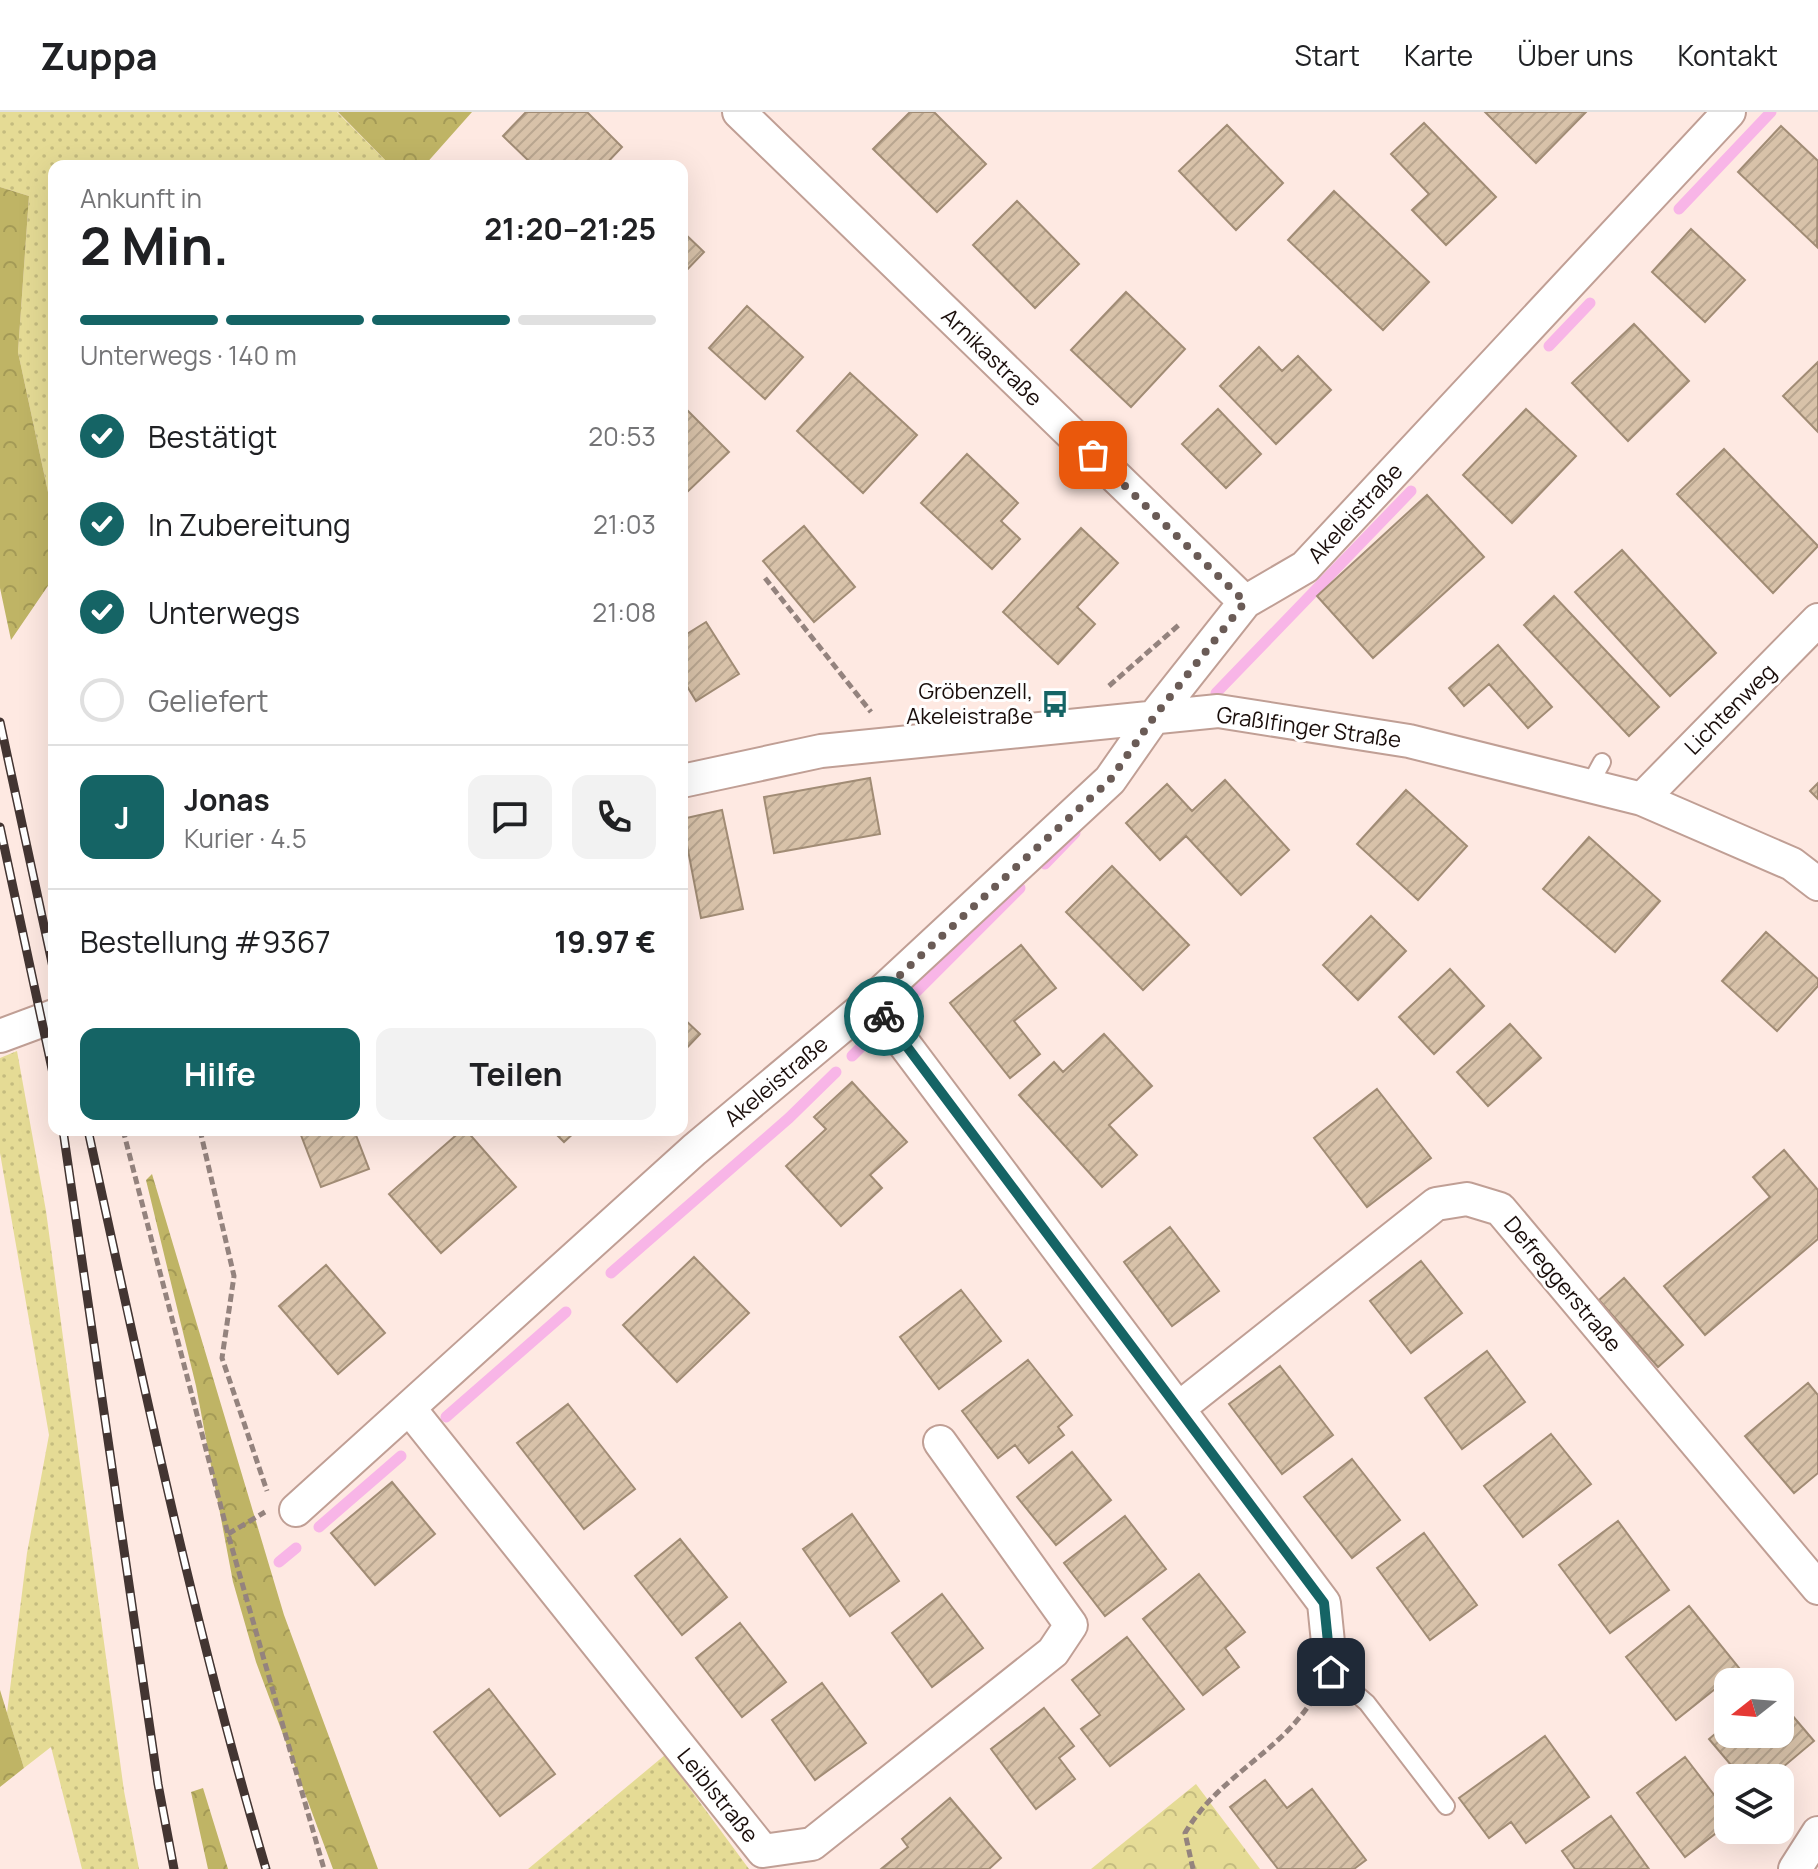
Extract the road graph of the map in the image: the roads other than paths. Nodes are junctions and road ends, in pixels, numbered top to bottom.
1 (739, 112) edge
2 (1729, 112) edge
3 (1236, 594) junction
4 (1818, 620) edge
5 (1154, 717) junction
6 (688, 780) edge
7 (1642, 799) junction
8 (1818, 884) edge
9 (872, 1001) junction
10 (48, 1018) edge
11 (0, 1036) edge
12 (409, 1408) junction
13 (1179, 1408) junction
14 (940, 1442) dead end
15 (284, 1509) road end
16 (1818, 1588) edge
17 (1331, 1672) joint
18 (1446, 1806) dead end
19 (1818, 1833) edge
20 (1795, 1869) edge

1 - 3 street, Arnikastraße
2 - 3 street, Akeleistraße
3 - 5 street, Akeleistraße
4 - 7 street, Lichtenweg
5 - 6 street, Graßlfinger Straße
5 - 7 street, Graßlfinger Straße
5 - 9 street, Akeleistraße
7 - 8 street, Graßlfinger Straße
9 - 12 street, Akeleistraße
9 - 13 street
10 - 11 street
12 - 14 street, Leiblstraße
12 - 15 street, Akeleistraße
13 - 16 street, Defreggerstraße
13 - 17 street
17 - 18 lane
19 - 20 street

